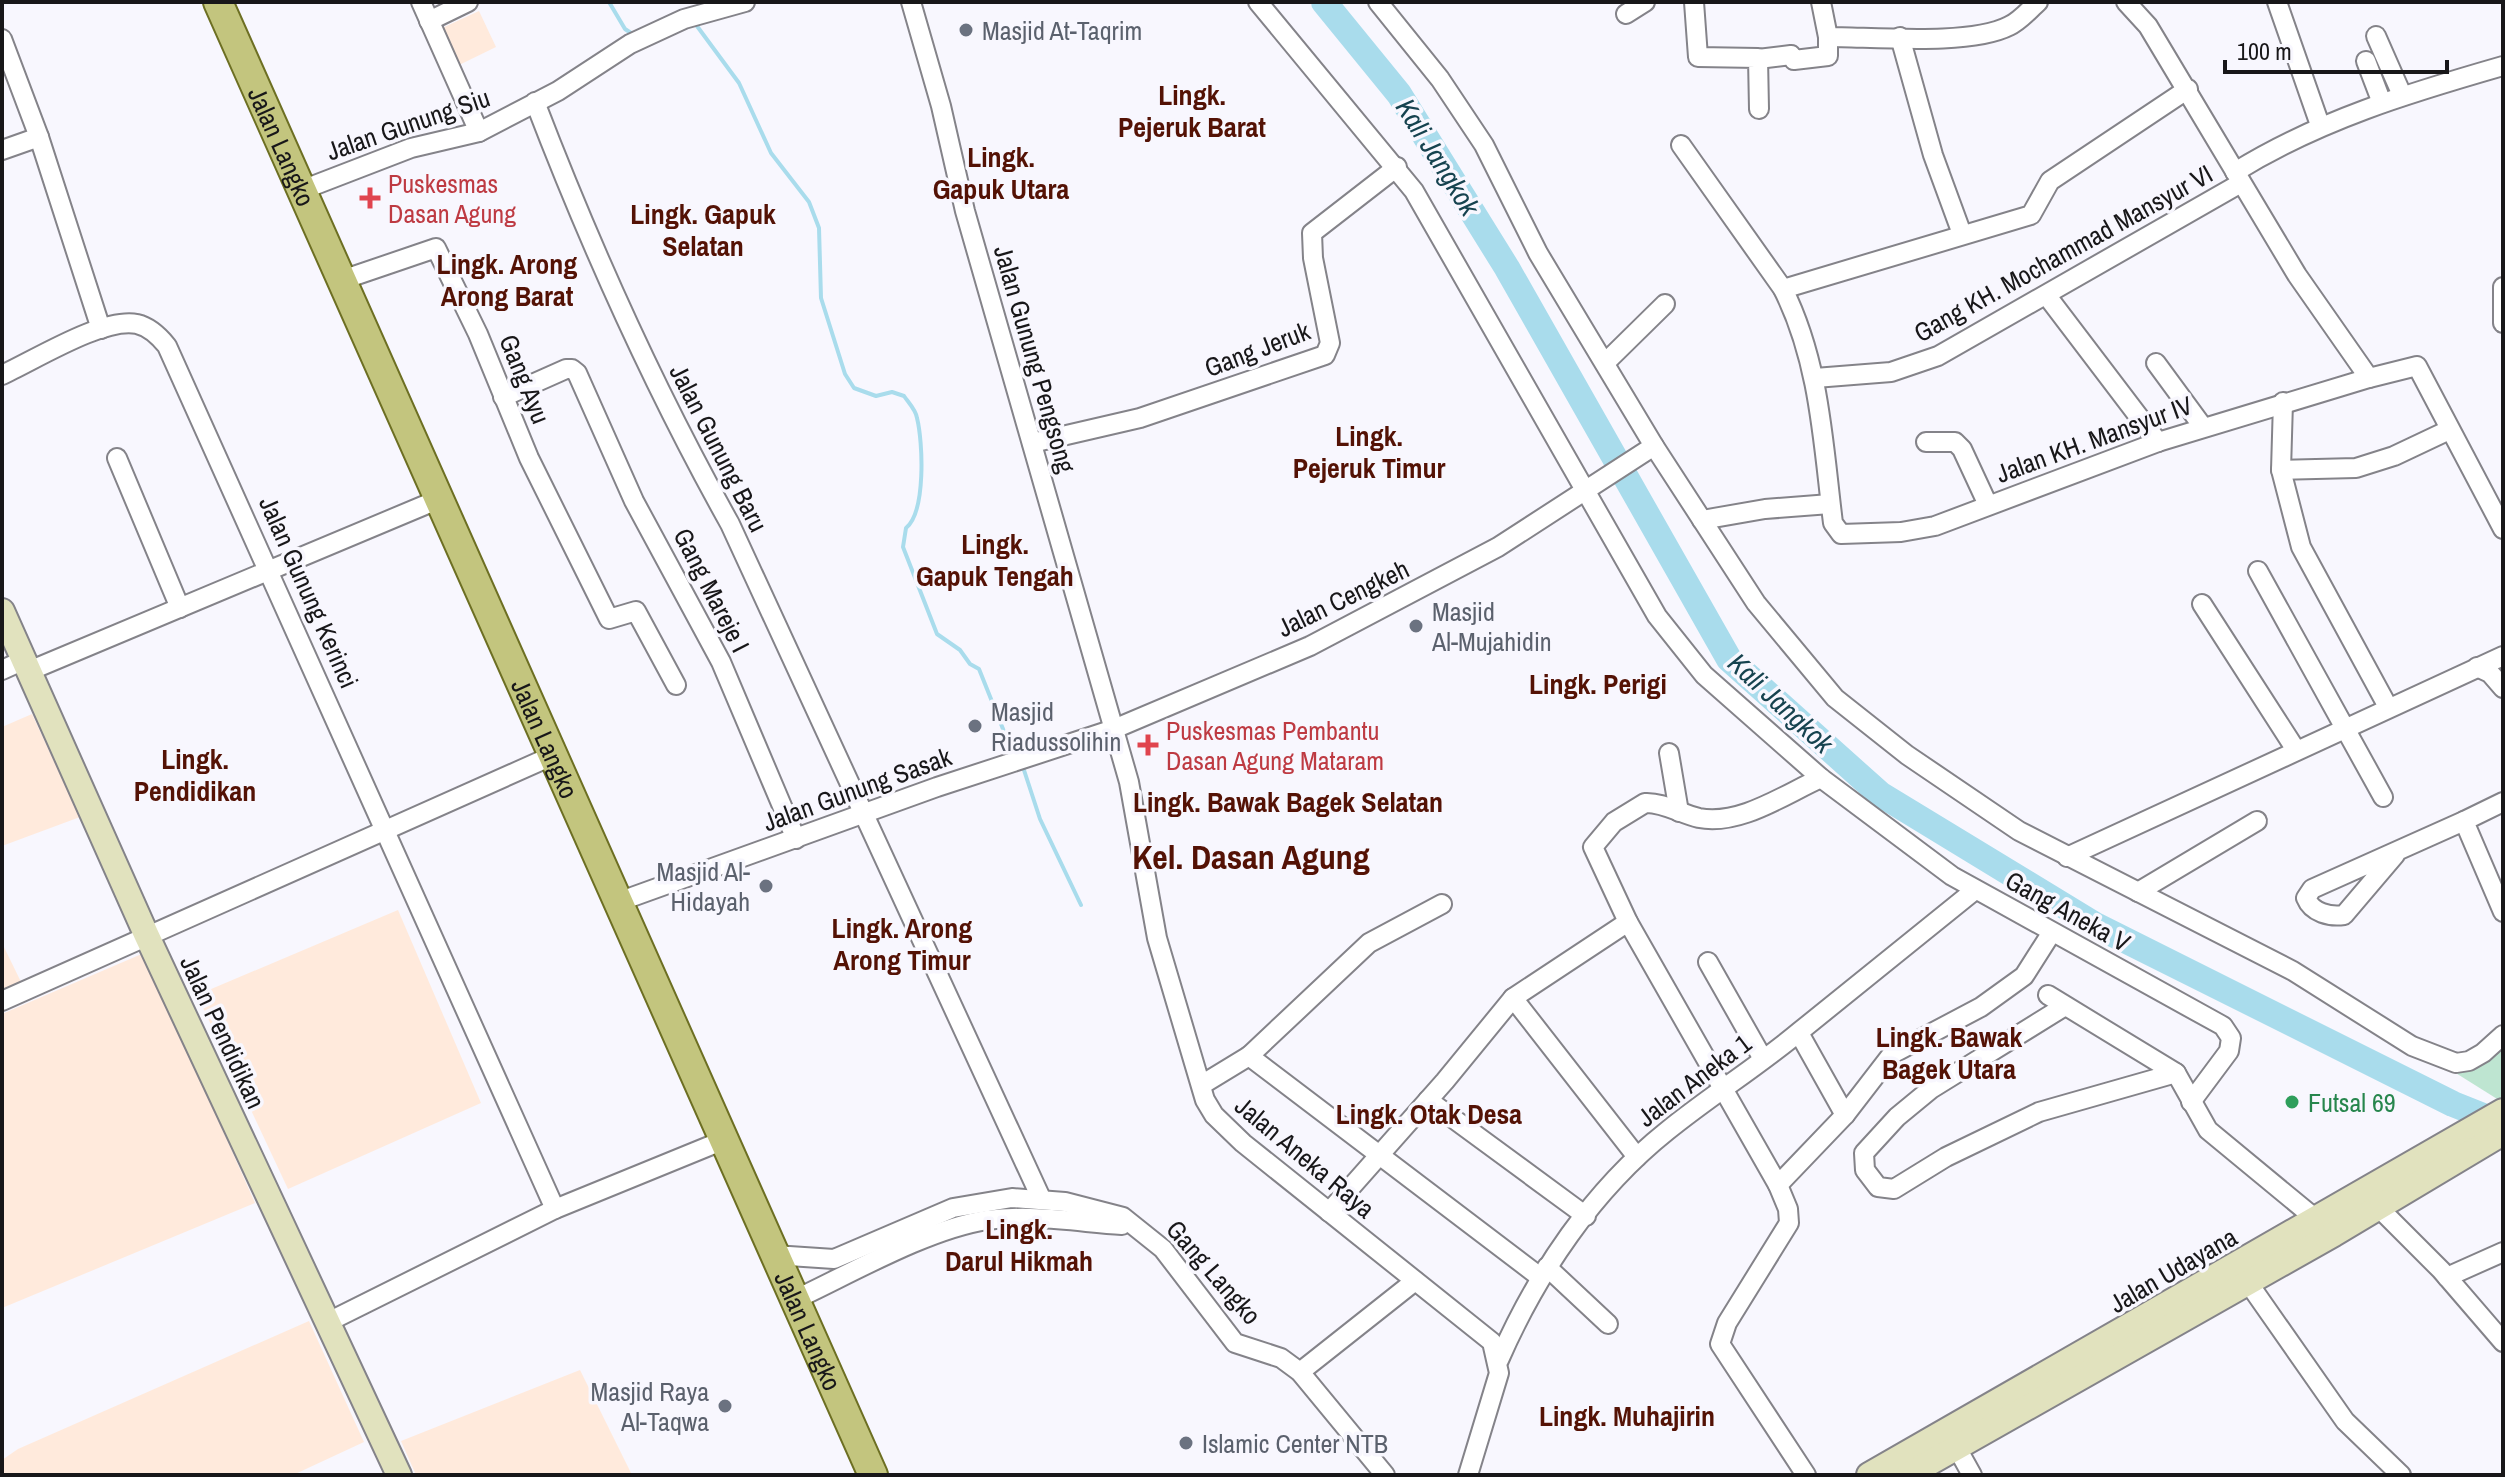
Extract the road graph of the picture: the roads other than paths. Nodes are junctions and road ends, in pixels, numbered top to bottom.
1 (218, 2) edge
2 (421, 2) edge
3 (468, 2) edge
4 (745, 2) edge
5 (911, 2) edge
6 (1258, 2) edge
7 (1378, 2) edge
8 (1645, 2) edge
9 (1694, 2) edge
10 (1821, 2) edge
11 (2038, 2) edge
12 (2126, 2) edge
13 (2277, 2) edge
14 (683, 14) edge
15 (1626, 14) dead end
16 (429, 21) junction
17 (2376, 36) dead end
18 (1828, 37) junction
19 (1900, 37) junction
20 (2, 39) edge
21 (1758, 59) junction
22 (2366, 61) dead end
23 (2503, 66) edge
24 (2188, 89) junction
25 (2402, 95) junction
26 (535, 102) junction
27 (2382, 103) junction
28 (1759, 109) dead end
29 (2320, 125) junction
30 (479, 132) junction
31 (39, 137) junction
32 (1681, 145) dead end
33 (2, 150) edge
34 (1397, 167) junction
35 (2238, 177) junction
36 (302, 190) junction
37 (1962, 234) junction
38 (342, 280) junction
39 (2503, 287) edge
40 (1783, 289) junction
41 (2047, 296) junction
42 (1665, 304) dead end
43 (2503, 323) edge
44 (101, 329) junction
45 (1605, 363) junction
46 (2156, 363) dead end
47 (2, 375) edge
48 (1815, 378) junction
49 (2369, 378) junction
50 (503, 397) junction
51 (2283, 402) junction
52 (2203, 427) junction
53 (2449, 430) junction
54 (1926, 442) dead end
55 (2158, 442) junction
56 (1032, 443) junction
57 (1654, 446) junction
58 (117, 458) dead end
59 (2281, 470) junction
60 (1588, 488) junction
61 (437, 500) junction
62 (1830, 504) junction
63 (1988, 505) junction
64 (1702, 520) junction
65 (2502, 522) edge
66 (271, 570) junction
67 (2258, 571) dead end
68 (2202, 604) dead end
69 (180, 608) junction
70 (2, 611) edge
71 (2503, 656) edge
72 (18, 667) edge
73 (2477, 667) junction
74 (676, 685) dead end
75 (2503, 688) edge
76 (2388, 707) junction
77 (2343, 727) junction
78 (1114, 729) junction
79 (2296, 750) junction
80 (1669, 753) dead end
81 (554, 755) junction
82 (1821, 778) junction
83 (2383, 797) dead end
84 (2503, 802) edge
85 (1679, 812) junction
86 (863, 814) junction
87 (2257, 821) dead end
88 (2464, 821) junction
89 (385, 828) junction
90 (796, 839) junction
91 (2395, 855) junction
92 (2067, 857) junction
93 (1975, 890) junction
94 (2138, 892) junction
95 (618, 902) junction
96 (1442, 904) dead end
97 (2503, 912) edge
98 (1628, 922) junction
99 (2052, 932) junction
100 (146, 934) junction
101 (1708, 962) dead end
102 (2048, 995) dead end
103 (1513, 998) junction
104 (2, 1001) edge
105 (2065, 1006) junction
106 (1799, 1033) junction
107 (2503, 1035) edge
108 (1249, 1056) junction
109 (1763, 1059) junction
110 (2176, 1073) junction
111 (1203, 1084) junction
112 (1722, 1087) junction
113 (1428, 1100) junction
114 (2191, 1102) junction
115 (2503, 1111) edge
116 (1845, 1115) junction
117 (2503, 1133) edge
118 (724, 1140) junction
119 (1382, 1155) junction
120 (2448, 1155) junction
121 (1637, 1157) junction
122 (1778, 1185) junction
123 (1041, 1198) junction
124 (2378, 1207) junction
125 (555, 1209) junction
126 (1329, 1212) junction
127 (1586, 1216) junction
128 (2317, 1220) junction
129 (1136, 1226) junction
130 (2503, 1252) edge
131 (774, 1255) junction
132 (1544, 1272) junction
133 (2447, 1277) junction
134 (1415, 1281) junction
135 (2247, 1281) junction
136 (2213, 1290) junction
137 (794, 1300) junction
138 (328, 1322) junction
139 (1608, 1324) dead end
140 (2500, 1334) edge
141 (1499, 1360) junction
142 (1300, 1372) junction
143 (1957, 1448) junction
144 (399, 1475) edge
145 (873, 1475) edge
146 (1385, 1475) edge
147 (1468, 1475) edge
148 (1806, 1475) edge
149 (1869, 1475) edge
150 (1908, 1475) edge
151 (1972, 1475) edge
152 (2401, 1475) edge

1 - 36 main road, Jalan Langko
2 - 16 street
3 - 16 street
4 - 14 street, Jalan Gunung Siu
5 - 56 street, Jalan Gunung Pengsong
6 - 34 street, Gang Aneka V
7 - 45 street
8 - 15 street
9 - 21 street
10 - 18 street
11 - 19 street
12 - 24 street
13 - 29 street
14 - 26 street, Jalan Gunung Siu
16 - 30 street
17 - 25 street
18 - 19 street
18 - 21 street
19 - 37 street
20 - 31 street
21 - 28 street
22 - 27 street
23 - 25 street, Gang KH. Mochammad Mansyur VI
24 - 35 street
24 - 37 street
25 - 27 street, Gang KH. Mochammad Mansyur VI
26 - 30 street, Jalan Gunung Siu
26 - 86 street, Jalan Gunung Baru
27 - 29 street, Gang KH. Mochammad Mansyur VI
29 - 35 street, Gang KH. Mochammad Mansyur VI
30 - 36 street, Jalan Gunung Siu
31 - 33 street
31 - 44 street
32 - 40 street
34 - 56 street, Gang Jeruk
34 - 60 street, Gang Aneka V
35 - 41 street, Gang KH. Mochammad Mansyur VI
35 - 49 street
36 - 38 main road, Jalan Langko
37 - 40 street
38 - 50 street, Gang Ayu
38 - 61 main road, Jalan Langko
39 - 43 street
40 - 48 street
41 - 48 street, Gang KH. Mochammad Mansyur VI
41 - 55 street
42 - 45 street
44 - 47 street
44 - 66 street, Jalan Gunung Kerinci
45 - 57 street
46 - 52 street
48 - 62 street
49 - 51 street, Jalan KH. Mansyur IV
49 - 53 street, Jalan KH. Mansyur IV
50 - 74 street, Gang Ayu
50 - 90 street, Gang Mareje I
51 - 52 street, Jalan KH. Mansyur IV
51 - 59 street
52 - 55 street, Jalan KH. Mansyur IV
53 - 59 street
53 - 65 street
54 - 63 street
55 - 63 street, Jalan KH. Mansyur IV
56 - 78 street, Jalan Gunung Pengsong
57 - 60 street, Jalan Cengkeh
57 - 64 street
58 - 69 street
59 - 76 street
60 - 78 street, Jalan Cengkeh
60 - 82 street, Gang Aneka V
61 - 66 street
61 - 81 main road, Jalan Langko
62 - 63 street, Jalan KH. Mansyur IV
62 - 64 street
64 - 92 street
66 - 69 street
66 - 89 street, Jalan Gunung Kerinci
67 - 77 street
68 - 79 street
69 - 72 street
70 - 72 main road, Jalan Pendidikan
71 - 73 street
72 - 100 main road, Jalan Pendidikan
73 - 75 street
73 - 76 street
76 - 77 street
77 - 79 street
77 - 83 street
78 - 86 street, Jalan Gunung Sasak
78 - 111 street, Jalan Aneka Raya
79 - 92 street
80 - 85 street
81 - 89 street
81 - 95 main road, Jalan Langko
82 - 85 street
82 - 93 street, Gang Aneka V
84 - 88 street
85 - 98 street
86 - 90 street, Jalan Gunung Sasak
86 - 123 street, Jalan Gunung Baru
87 - 94 street
88 - 91 street
88 - 97 street
89 - 100 street
89 - 125 street, Jalan Gunung Kerinci
90 - 95 street, Jalan Gunung Sasak
91 - 91 street
92 - 94 street
93 - 99 street, Gang Aneka V
93 - 106 street, Jalan Aneka 1
94 - 107 street
95 - 118 main road, Jalan Langko
96 - 108 street
98 - 103 street
98 - 112 street
99 - 114 street, Gang Aneka V
99 - 116 street
100 - 104 street
100 - 138 main road, Jalan Pendidikan
101 - 109 street
102 - 105 street
103 - 113 street
103 - 121 street
105 - 110 street
105 - 110 street
106 - 109 street, Jalan Aneka 1
106 - 116 street
108 - 111 street
108 - 119 street
109 - 112 street, Jalan Aneka 1
110 - 114 street
111 - 126 street, Jalan Aneka Raya
112 - 121 street, Jalan Aneka 1
112 - 122 street
113 - 119 street
113 - 127 street
114 - 128 street
115 - 120 main road, Jalan Udayana
116 - 122 street
117 - 120 main road, Jalan Udayana
118 - 125 street
118 - 131 main road, Jalan Langko
119 - 126 street
119 - 132 street
120 - 124 main road, Jalan Udayana
120 - 128 main road, Jalan Udayana
121 - 127 street, Jalan Aneka 1
122 - 148 street
123 - 129 street, Gang Langko
123 - 131 street, Gang Langko
124 - 133 street
124 - 135 main road, Jalan Udayana
125 - 138 street
126 - 134 street, Jalan Aneka Raya
127 - 132 street, Jalan Aneka 1
128 - 136 main road, Jalan Udayana
129 - 137 street
129 - 142 street, Gang Langko
130 - 133 street
131 - 137 main road, Jalan Langko
132 - 139 street
132 - 141 street, Jalan Aneka 1
133 - 140 street
134 - 141 street, Jalan Aneka Raya
134 - 142 street
135 - 136 main road, Jalan Udayana
135 - 152 street
136 - 143 main road, Jalan Udayana
136 - 149 main road, Jalan Udayana
137 - 145 main road, Jalan Langko
138 - 144 main road, Jalan Pendidikan
141 - 147 street
142 - 146 street, Gang Langko
143 - 150 main road, Jalan Udayana
143 - 151 street

